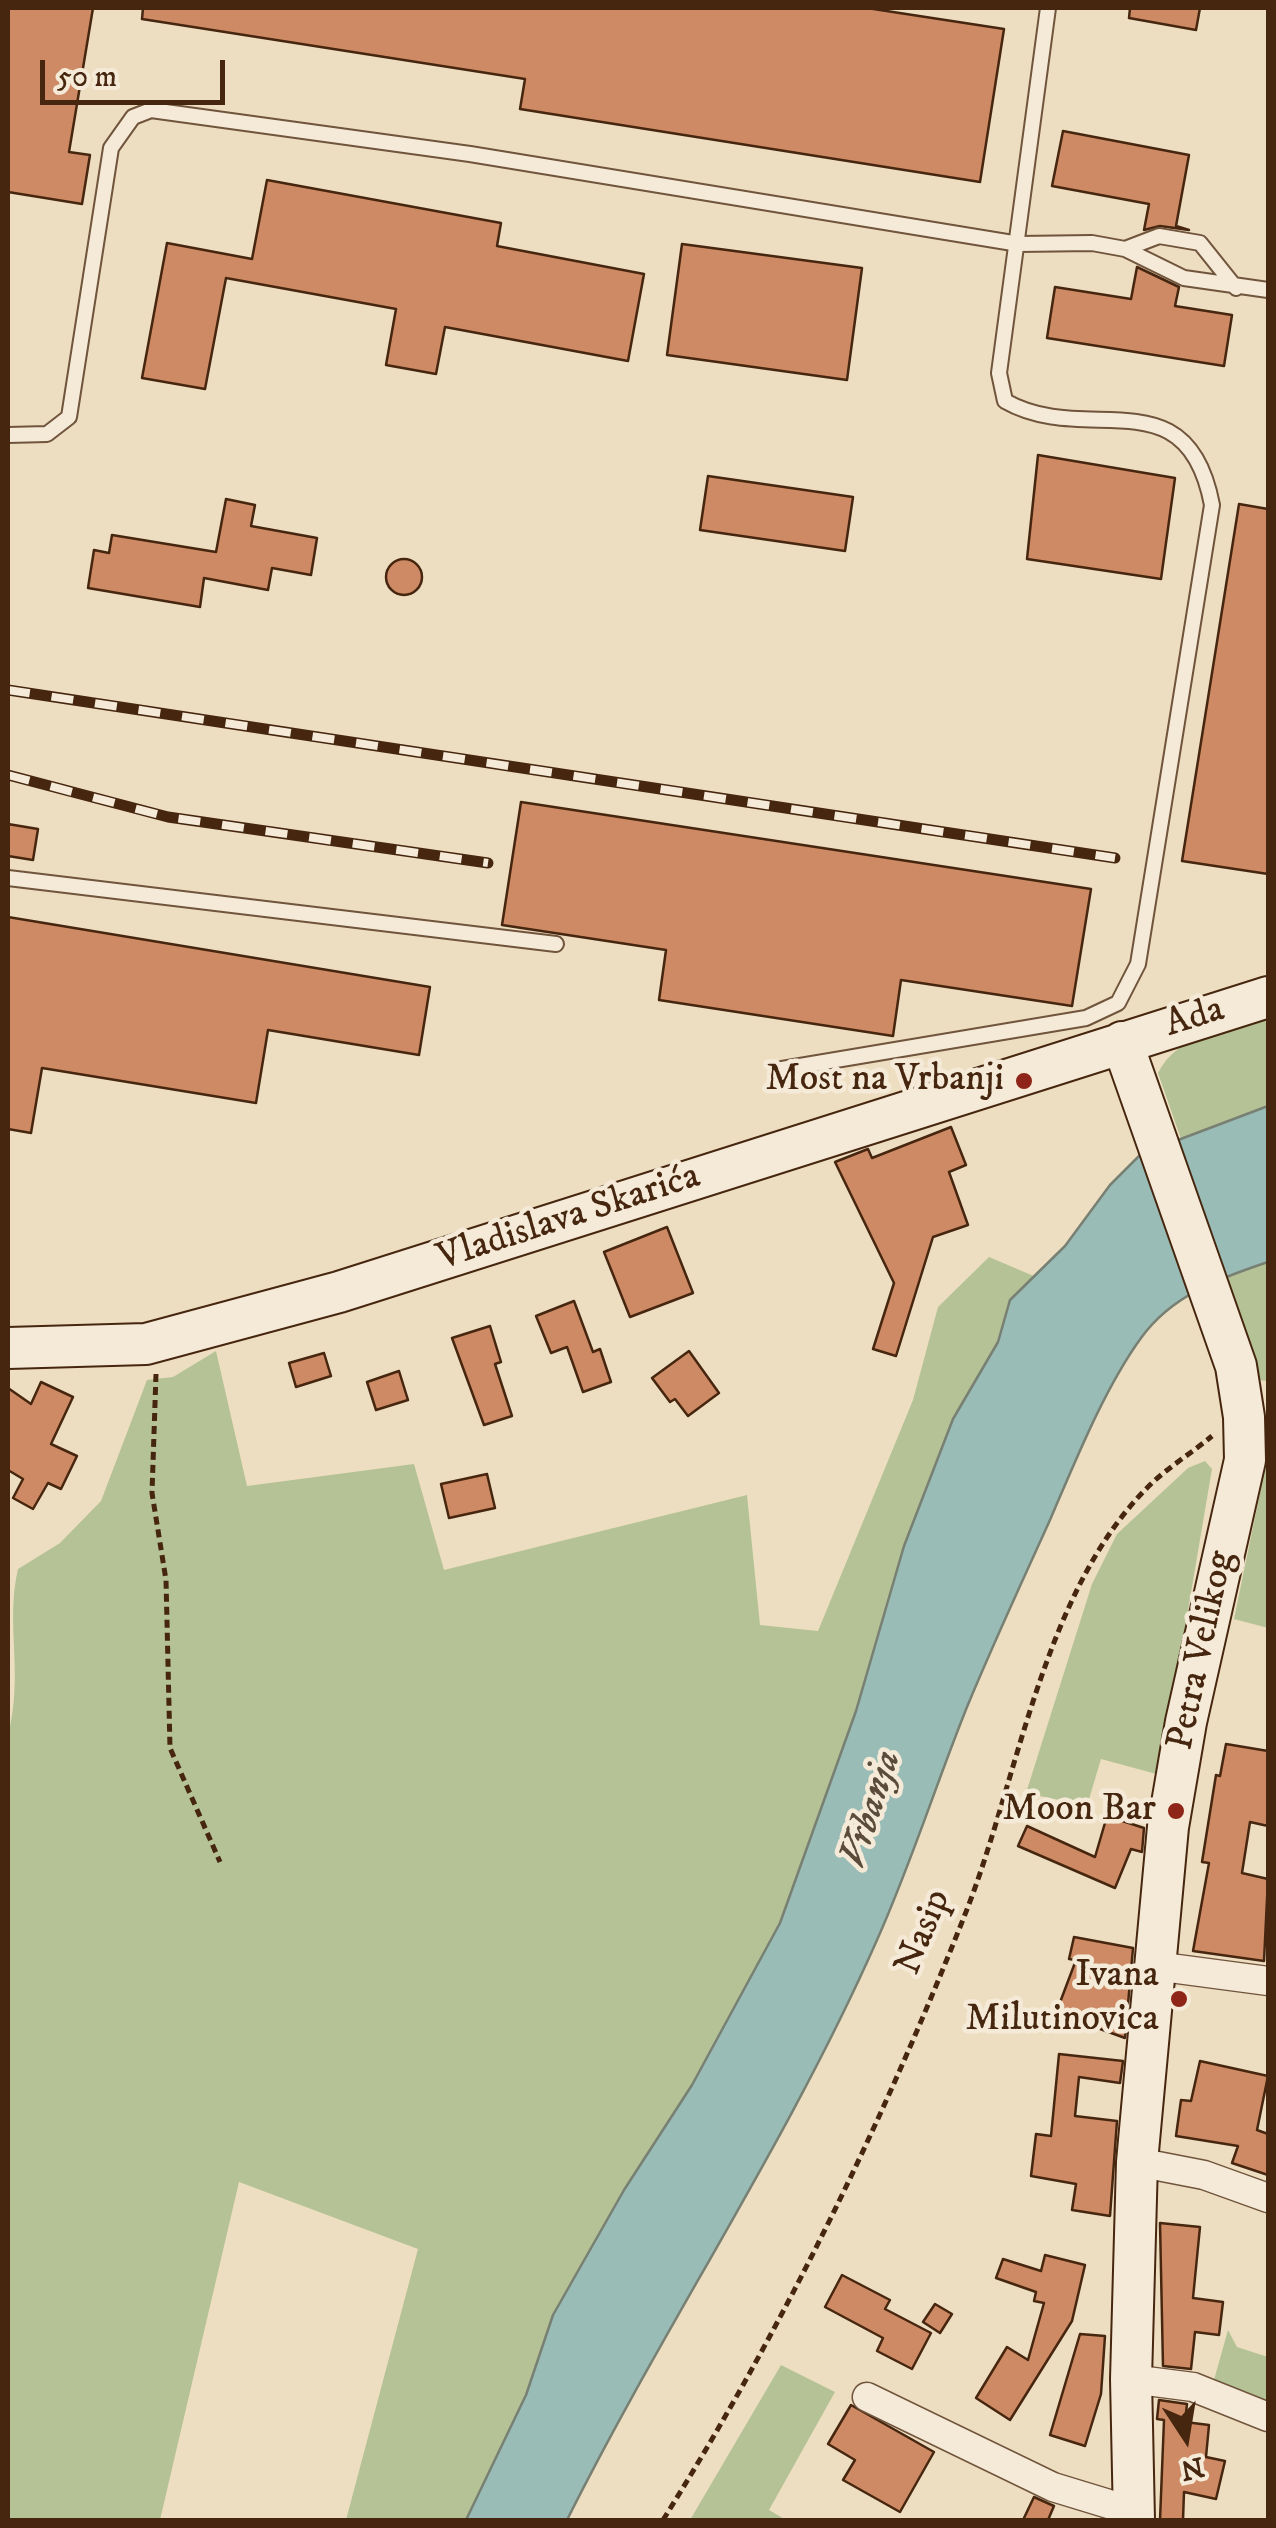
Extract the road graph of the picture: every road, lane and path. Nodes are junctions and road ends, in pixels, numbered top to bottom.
1 (1048, 8) edge
2 (1019, 244) junction
3 (1124, 249) junction
4 (1236, 288) junction
5 (1268, 290) edge
6 (8, 434) edge
7 (8, 878) edge
8 (556, 944) dead end
9 (1268, 997) edge
10 (1122, 1042) junction
11 (782, 1069) dead end
12 (156, 1342) junction
13 (8, 1348) edge
14 (1242, 1401) junction
15 (220, 1862) dead end
16 (1155, 1966) junction
17 (1268, 1981) edge
18 (1136, 2162) junction
19 (1268, 2198) edge
20 (1131, 2379) junction
21 (867, 2397) dead end
22 (1268, 2417) edge
23 (1134, 2516) edge
24 (663, 2520) edge

1 - 2 lane
2 - 3 lane
2 - 6 lane
2 - 11 lane
3 - 4 lane
3 - 4 lane
4 - 5 lane
7 - 8 lane
9 - 10 street, Ada
10 - 12 street, Vladislava Skarića
10 - 14 street, Petra Velikog
12 - 13 street, Vladislava Skarića
12 - 15 path
14 - 16 street, Petra Velikog
14 - 24 path, Nasip
16 - 17 street
16 - 18 street, Petra Velikog
18 - 19 street
18 - 20 street, Petra Velikog
20 - 22 street
20 - 23 street, Petra Velikog
21 - 23 street

